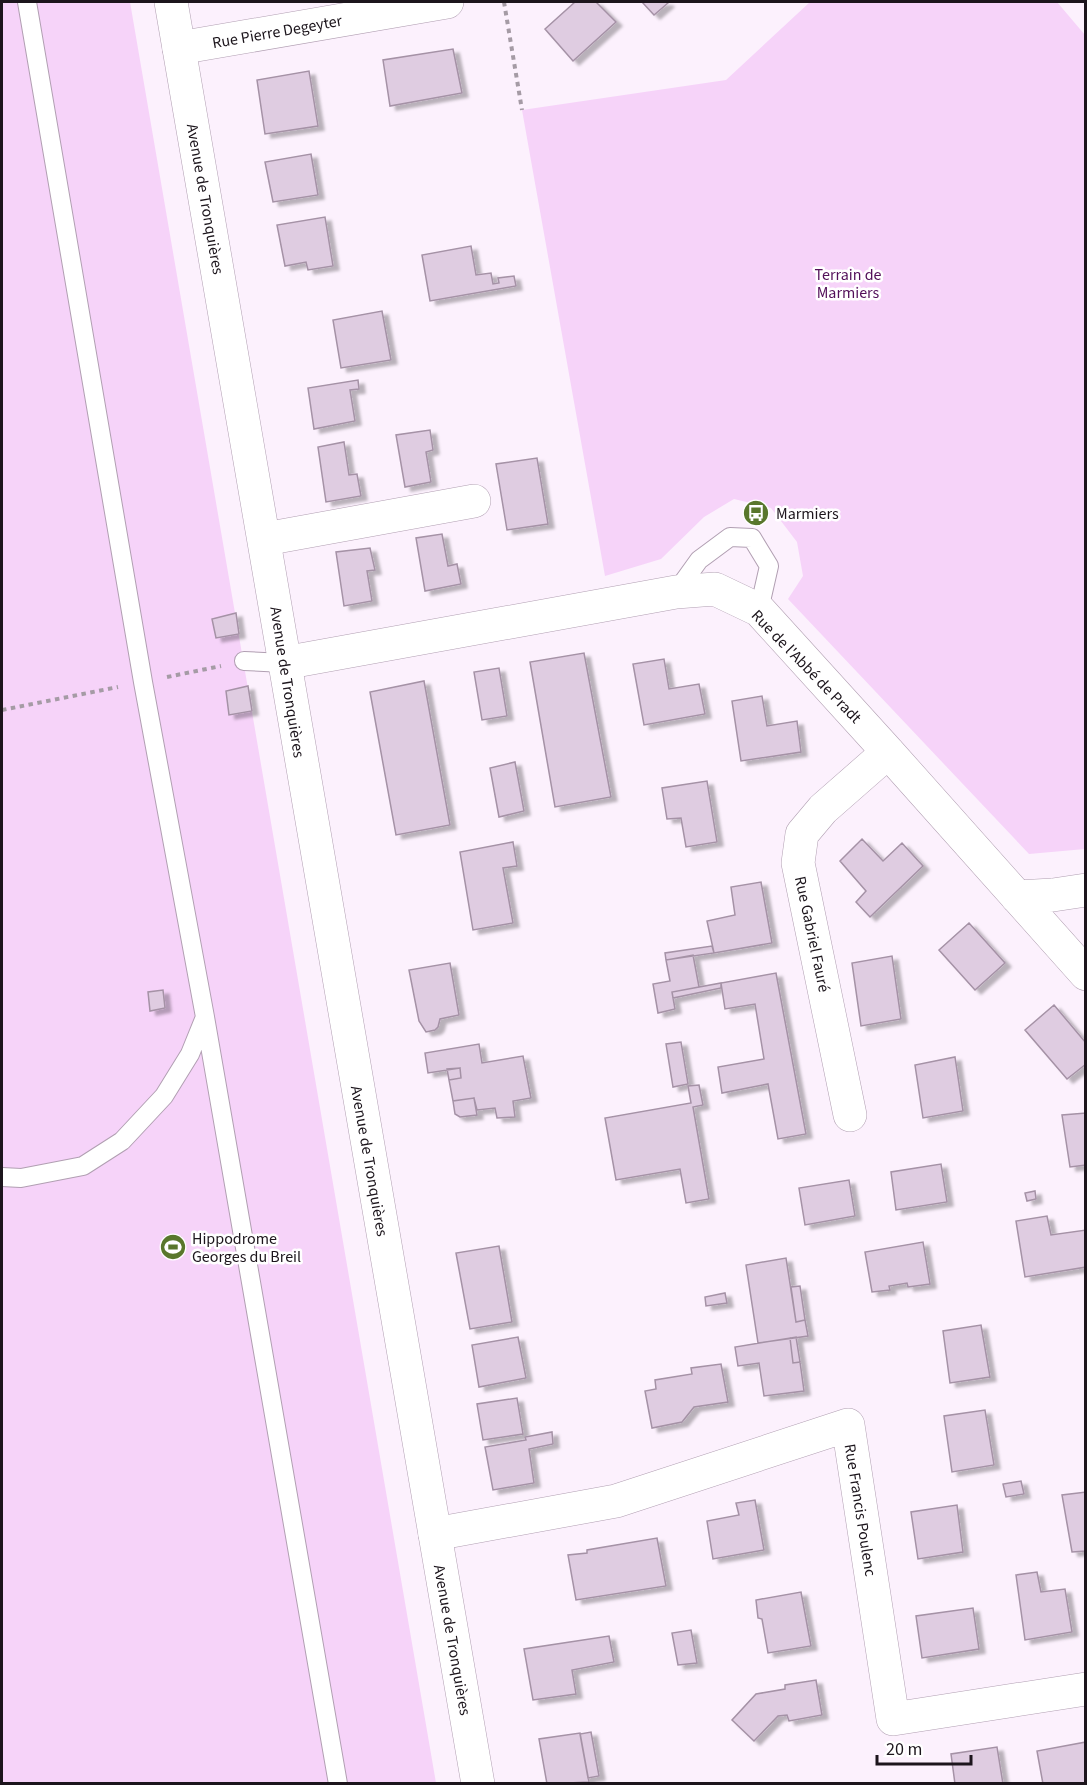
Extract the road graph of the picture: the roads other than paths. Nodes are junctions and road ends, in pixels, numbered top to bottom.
1 (27, 2) edge
2 (171, 2) edge
3 (447, 2) edge
4 (179, 48) junction
5 (474, 501) dead end
6 (265, 539) junction
7 (676, 592) junction
8 (759, 610) junction
9 (244, 661) dead end
10 (284, 663) junction
11 (888, 752) junction
12 (1086, 890) edge
13 (1017, 897) junction
14 (1086, 974) edge
15 (205, 1017) junction
16 (850, 1115) dead end
17 (2, 1177) edge
18 (435, 1534) junction
19 (1086, 1689) edge
20 (338, 1784) edge
21 (478, 1784) edge

1 - 15 lane
2 - 4 street, Avenue de Tronquières
3 - 4 street, Rue Pierre Degeyter
4 - 6 street, Avenue de Tronquières
5 - 6 street
6 - 10 street, Avenue de Tronquières
7 - 8 street, Rue de l'Abbé de Pradt
7 - 8 lane
7 - 10 street, Rue de l'Abbé de Pradt
8 - 11 street, Rue de l'Abbé de Pradt
9 - 10 lane
10 - 18 street, Avenue de Tronquières
11 - 13 street, Rue de l'Abbé de Pradt
11 - 16 street, Rue Gabriel Fauré
12 - 13 street
13 - 14 street, Rue de l'Abbé de Pradt
15 - 17 lane
15 - 20 lane
18 - 19 street, Rue Francis Poulenc
18 - 21 street, Avenue de Tronquières

